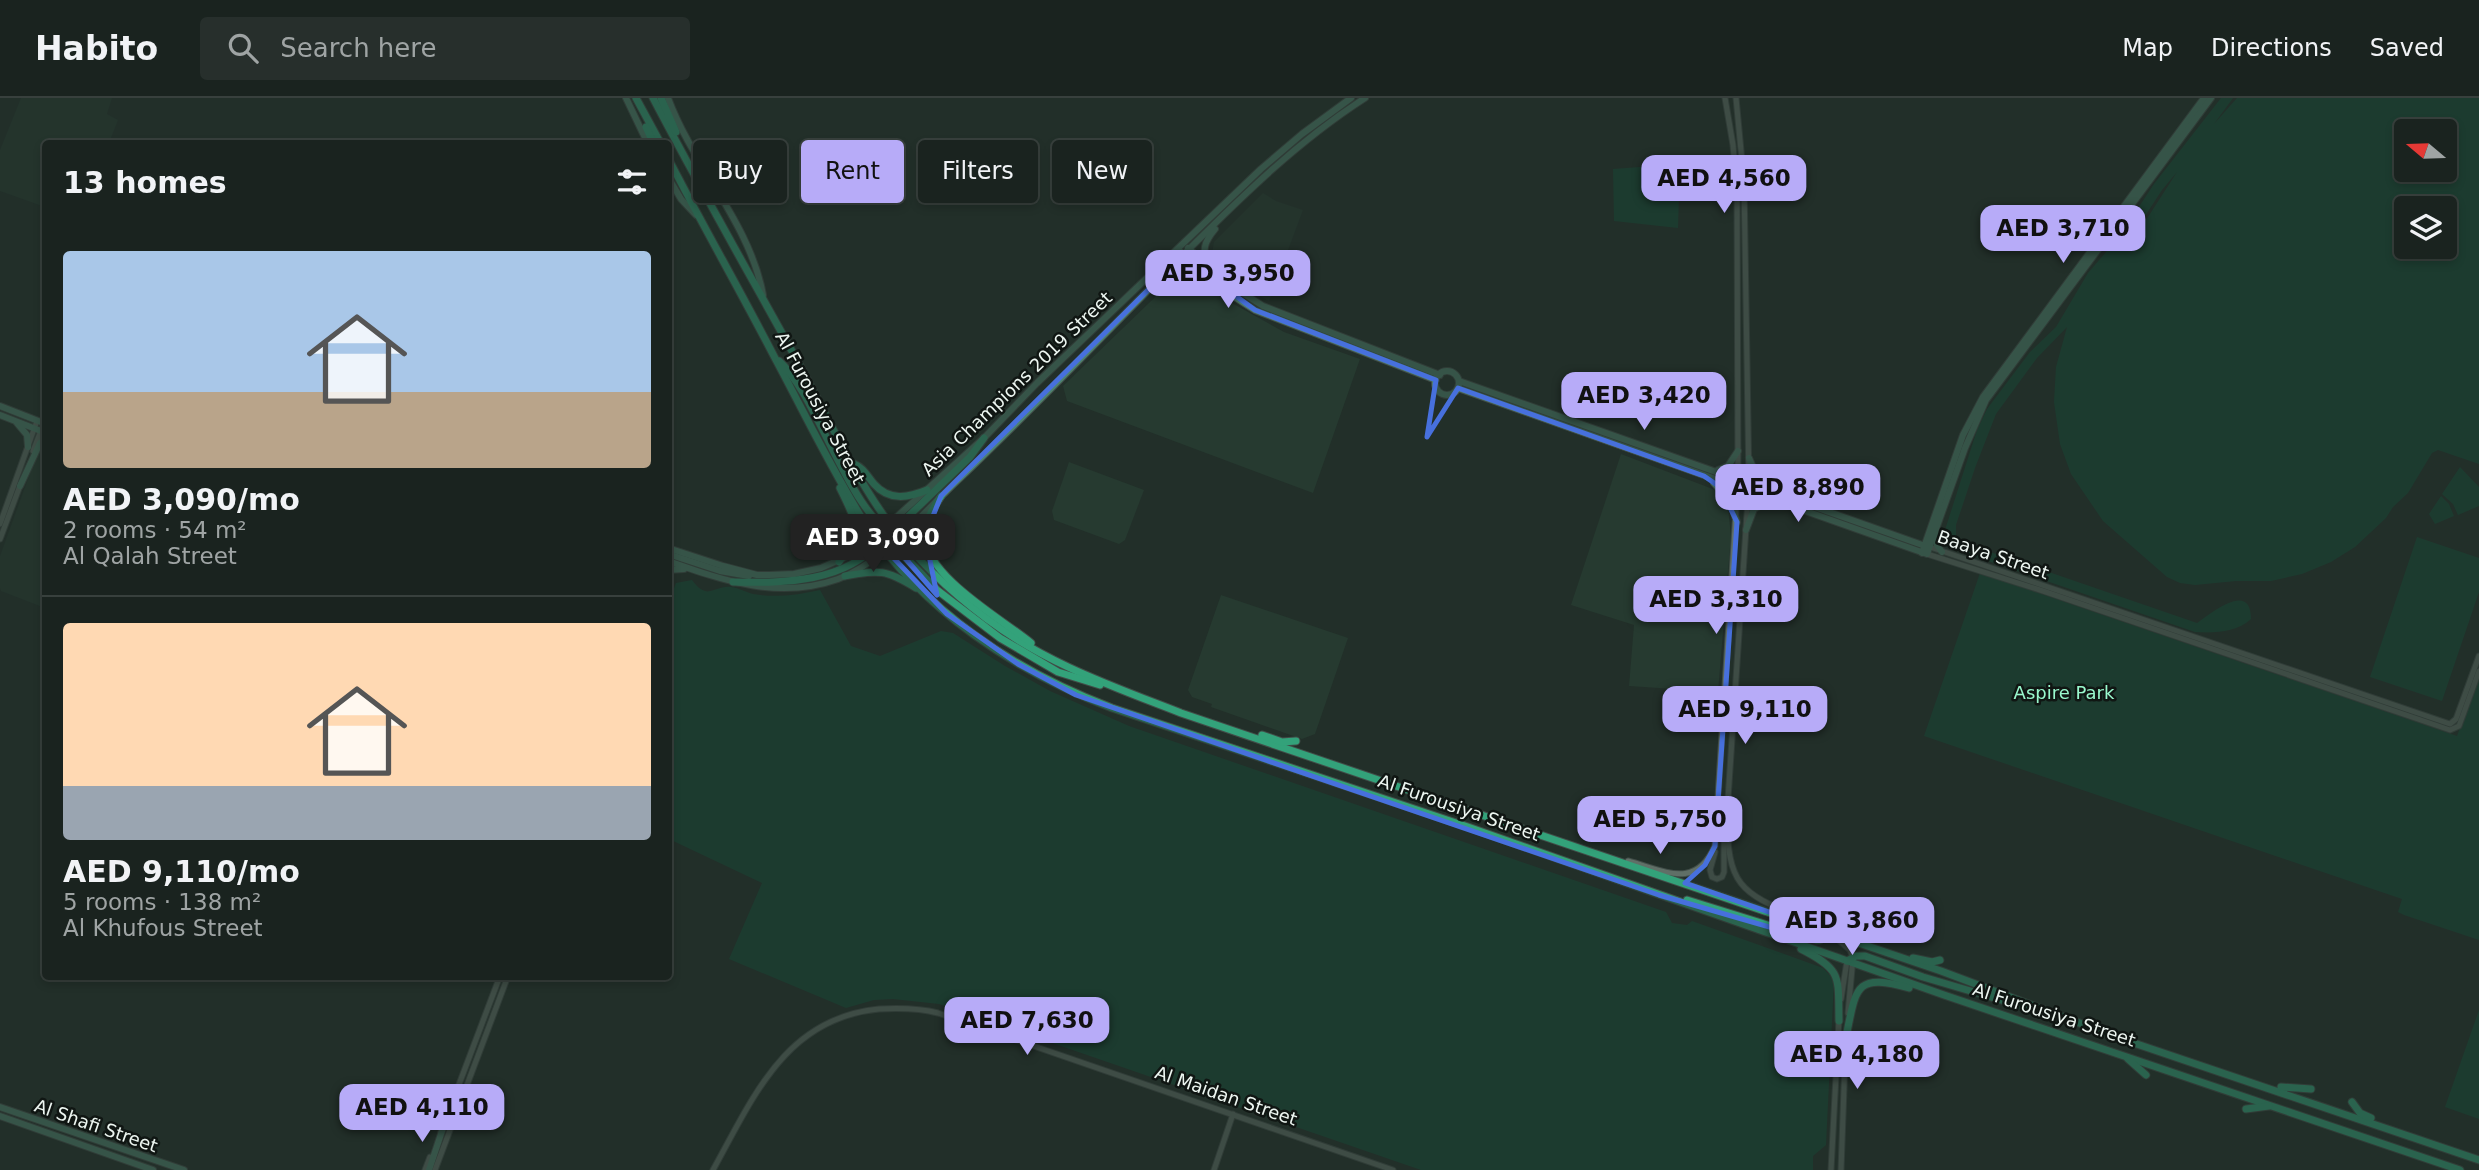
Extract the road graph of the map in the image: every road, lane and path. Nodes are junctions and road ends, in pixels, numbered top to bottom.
1 (626, 98) edge
2 (634, 98) edge
3 (653, 98) edge
4 (662, 98) edge
5 (668, 98) edge
6 (1351, 98) edge
7 (1365, 98) edge
8 (1725, 98) edge
9 (1736, 98) edge
10 (2204, 98) edge
11 (2211, 98) edge
12 (646, 140) edge
13 (652, 140) edge
14 (659, 140) edge
15 (684, 156) junction
16 (672, 165) edge
17 (672, 184) edge
18 (1256, 184) junction
19 (701, 218) junction
20 (1184, 249) junction
21 (1203, 272) junction
22 (1214, 273) junction
23 (1159, 279) junction
24 (764, 301) junction
25 (775, 358) junction
26 (1438, 377) junction
27 (1459, 385) junction
28 (0, 406) edge
29 (0, 415) edge
30 (10, 419) junction
31 (41, 427) edge
32 (984, 438) junction
33 (42, 442) edge
34 (820, 443) junction
35 (28, 447) junction
36 (1738, 451) junction
37 (1749, 458) junction
38 (853, 463) junction
39 (1717, 470) junction
40 (1954, 470) junction
41 (1704, 476) junction
42 (1738, 479) junction
43 (1749, 483) junction
44 (20, 486) junction
45 (1738, 489) junction
46 (927, 490) junction
47 (1748, 492) junction
48 (941, 496) junction
49 (1783, 496) junction
50 (1770, 500) junction
51 (1737, 522) junction
52 (0, 524) edge
53 (1936, 525) junction
54 (1746, 530) junction
55 (888, 536) junction
56 (0, 539) edge
57 (1906, 540) junction
58 (672, 549) edge
59 (1926, 550) junction
60 (1942, 552) junction
61 (672, 555) edge
62 (672, 562) edge
63 (839, 562) junction
64 (672, 569) edge
65 (699, 572) junction
66 (757, 575) junction
67 (845, 576) junction
68 (733, 582) junction
69 (2043, 589) junction
70 (922, 592) junction
71 (1042, 654) junction
72 (2479, 656) edge
73 (2479, 671) edge
74 (1114, 687) junction
75 (2344, 692) junction
76 (1181, 713) junction
77 (1296, 741) dead end
78 (1727, 814) junction
79 (1715, 846) junction
80 (1605, 856) junction
81 (1659, 895) junction
82 (1815, 928) junction
83 (1827, 932) junction
84 (1775, 937) junction
85 (1884, 953) junction
86 (1851, 960) junction
87 (1940, 960) dead end
88 (1844, 972) junction
89 (1852, 974) junction
90 (498, 980) edge
91 (506, 980) edge
92 (1944, 995) junction
93 (2047, 1011) junction
94 (1839, 1021) junction
95 (1846, 1037) junction
96 (2125, 1056) junction
97 (2217, 1070) junction
98 (2146, 1075) dead end
99 (2311, 1089) dead end
100 (2351, 1102) dead end
101 (2270, 1105) junction
102 (0, 1107) edge
103 (2246, 1109) dead end
104 (1233, 1114) junction
105 (0, 1116) edge
106 (443, 1128) joint
107 (2439, 1146) junction
108 (2479, 1160) edge
109 (2449, 1168) edge
110 (153, 1170) edge
111 (184, 1170) edge
112 (427, 1170) edge
113 (435, 1170) edge
114 (713, 1170) edge
115 (1214, 1170) edge
116 (1393, 1170) edge
117 (1831, 1170) edge
118 (1841, 1170) edge
119 (2460, 1170) edge

1 - 12 main road
2 - 13 highway
2 - 14 highway
3 - 15 highway, Al Furousiya Street
4 - 15 highway
5 - 24 main road, Al Furousiya Street
6 - 20 main road, Asia Champions 2019 Street
7 - 18 main road, Asia Champions 2019 Street
8 - 36 street
9 - 37 street
10 - 40 main road
11 - 40 main road
15 - 24 highway, Al Furousiya Street
16 - 19 highway, Al Furousiya Street
17 - 19 main road, Al Furousiya Street
18 - 20 main road, Asia Champions 2019 Street
18 - 22 main road
19 - 25 highway, Al Furousiya Street
20 - 21 main road
20 - 22 main road
20 - 23 main road, Asia Champions 2019 Street
20 - 32 main road, Asia Champions 2019 Street
21 - 23 main road
21 - 26 main road
22 - 26 main road
23 - 48 main road, Asia Champions 2019 Street
24 - 38 highway, Al Furousiya Street
25 - 34 highway, Al Furousiya Street
25 - 55 highway
26 - 27 main road
26 - 27 main road
27 - 39 main road, Baaya Street
27 - 41 main road, Baaya Street
28 - 31 main road
29 - 30 main road
30 - 31 main road
30 - 35 main road
31 - 35 street
31 - 44 street
32 - 46 main road, Asia Champions 2019 Street
32 - 55 highway
33 - 44 main road
34 - 55 highway, Al Furousiya Street
34 - 63 highway
35 - 52 street
36 - 39 main road
36 - 42 street
37 - 43 street
37 - 49 main road
38 - 46 highway
38 - 55 highway, Al Furousiya Street
39 - 42 main road, Baaya Street
40 - 53 main road
41 - 45 main road, Baaya Street
41 - 51 main road
42 - 43 main road, Baaya Street
42 - 45 street
43 - 47 street
43 - 49 main road, Baaya Street
44 - 56 street
45 - 47 main road, Baaya Street
45 - 51 street
46 - 55 main road, Asia Champions 2019 Street
47 - 50 main road, Baaya Street
47 - 54 street
48 - 55 main road, Asia Champions 2019 Street
48 - 71 highway
49 - 57 main road, Baaya Street
50 - 54 main road
50 - 59 main road, Baaya Street
51 - 79 street
53 - 57 main road
53 - 59 main road
53 - 60 main road
54 - 78 street
55 - 63 main road
55 - 67 main road
55 - 68 highway
55 - 70 highway, Al Furousiya Street
55 - 71 highway, Al Furousiya Street
55 - 74 highway
57 - 59 main road, Baaya Street
58 - 66 main road
59 - 60 street, Baaya Street
59 - 69 street, Baaya Street
60 - 69 street, Baaya Street
61 - 66 main road
62 - 65 main road
63 - 66 main road
64 - 65 main road
65 - 68 main road
67 - 68 main road
67 - 70 highway
69 - 75 street, Baaya Street
70 - 81 highway, Al Furousiya Street
71 - 74 highway, Al Furousiya Street
72 - 75 street, Baaya Street
73 - 75 street, Baaya Street
74 - 76 highway, Al Furousiya Street
76 - 77 highway
76 - 80 highway, Al Furousiya Street
78 - 79 street
78 - 82 street
79 - 80 street
80 - 82 highway, Al Furousiya Street
81 - 83 highway
81 - 84 highway, Al Furousiya Street
82 - 83 highway, Al Furousiya Street
83 - 85 highway, Al Furousiya Street
83 - 86 street
84 - 86 highway, Al Furousiya Street
84 - 94 highway
85 - 87 highway
85 - 93 highway, Al Furousiya Street
86 - 88 street
86 - 89 street
86 - 92 highway, Al Furousiya Street
86 - 93 highway
88 - 89 street
88 - 94 street
89 - 95 street
90 - 106 street
91 - 113 street
92 - 95 highway
92 - 96 highway, Al Furousiya Street
93 - 97 highway, Al Furousiya Street
94 - 117 street
95 - 118 street
96 - 98 highway
96 - 101 highway, Al Furousiya Street
97 - 99 highway
97 - 107 highway, Al Furousiya Street
100 - 107 highway
101 - 103 highway
101 - 109 highway, Al Furousiya Street
102 - 111 main road, Al Shafi Street
104 - 114 street, Al Maidan Street
104 - 115 street
104 - 116 street, Al Maidan Street
105 - 110 main road, Al Shafi Street
106 - 112 main road
107 - 108 highway, Al Furousiya Street
109 - 119 highway, Al Furousiya Street

